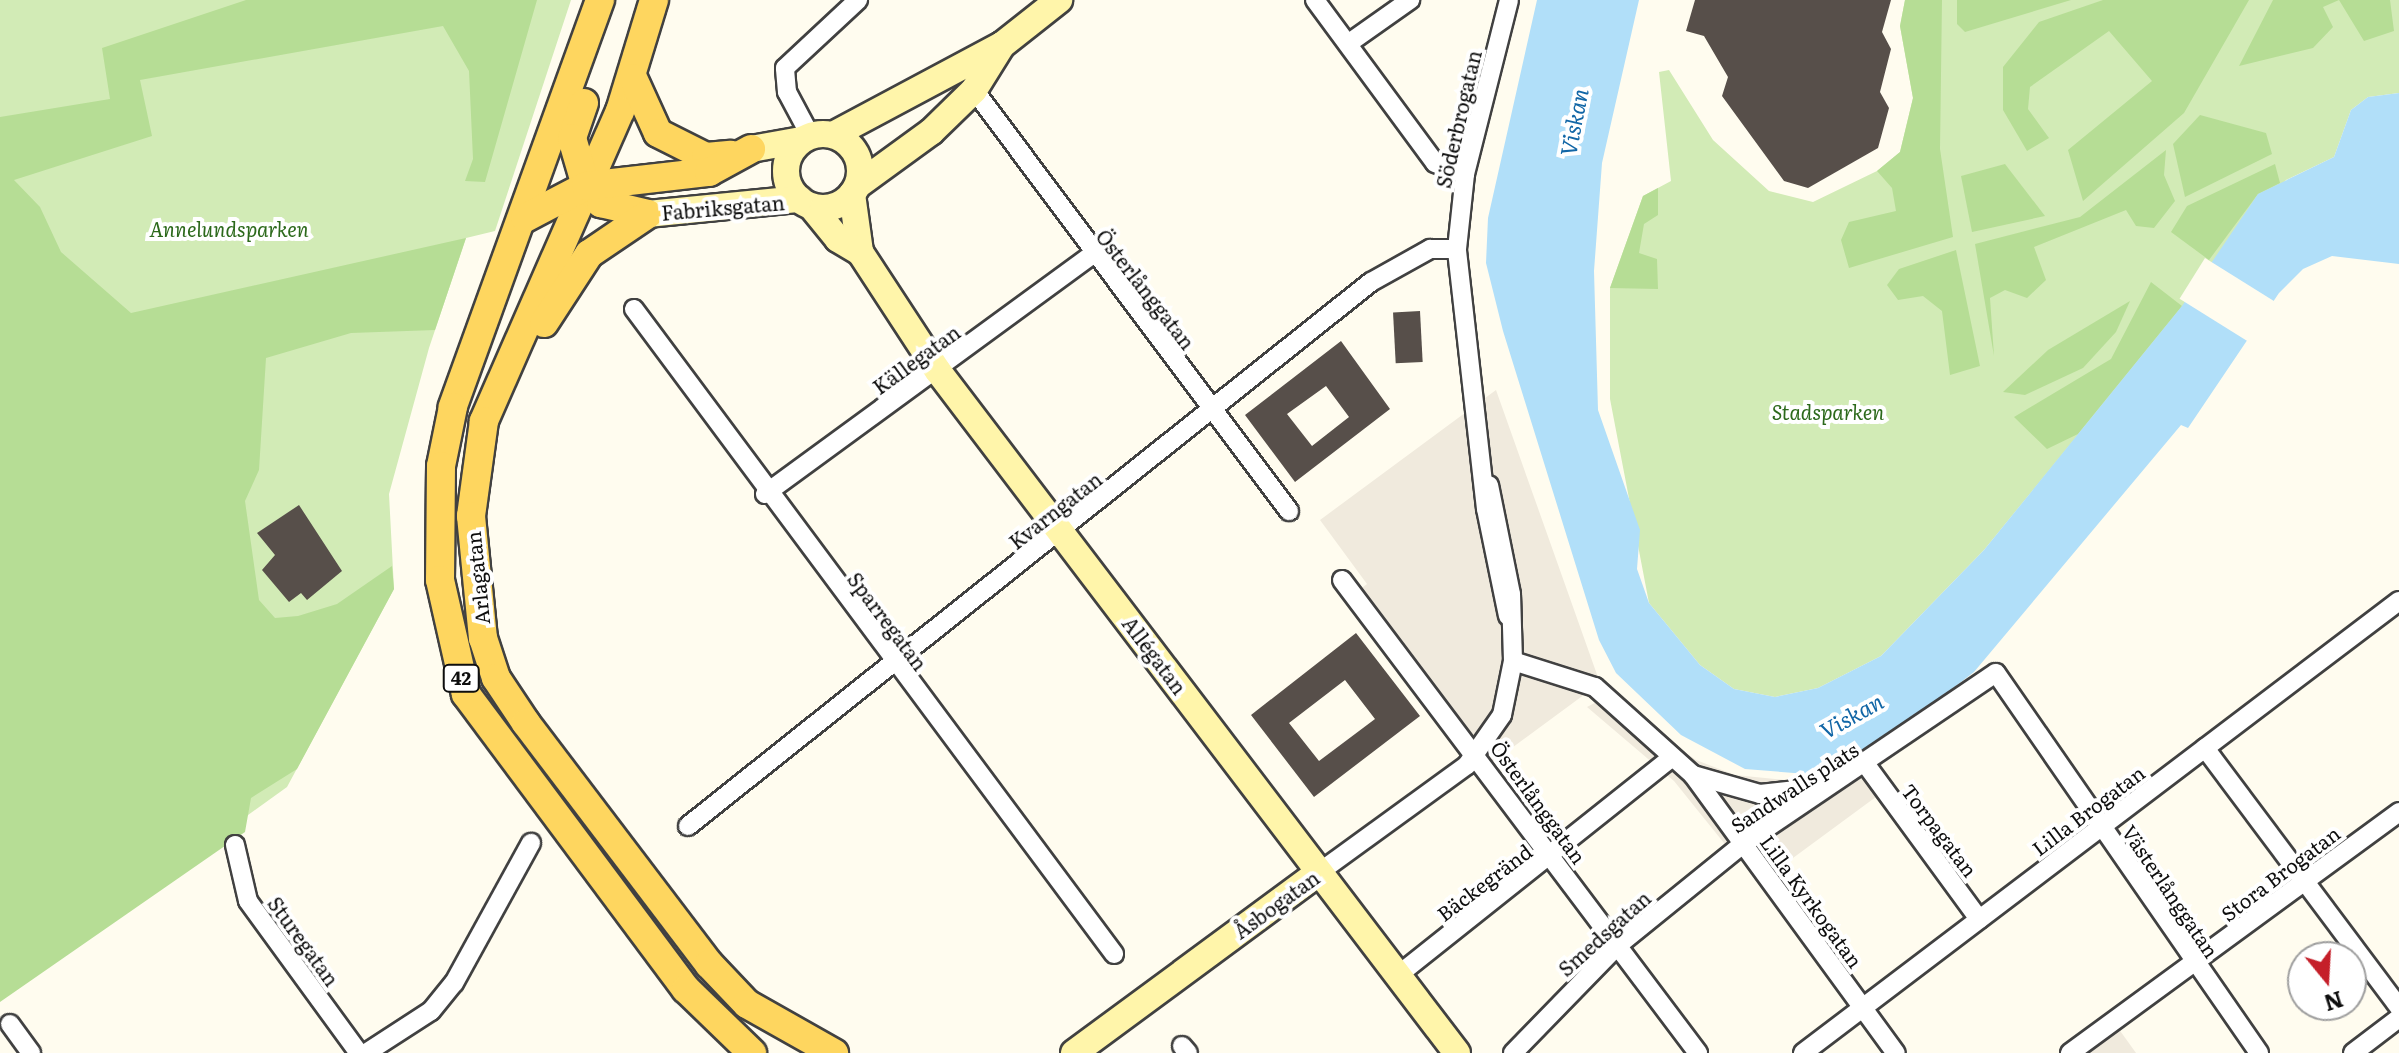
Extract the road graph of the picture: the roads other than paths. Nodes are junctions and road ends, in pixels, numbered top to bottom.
1 (654, 0) edge
2 (858, 0) edge
3 (1059, 0) edge
4 (1315, 0) edge
5 (1410, 0) edge
6 (1509, 0) edge
7 (600, 2) edge
8 (1349, 43) junction
9 (1002, 45) junction
10 (633, 78) junction
11 (974, 90) junction
12 (815, 137) junction
13 (751, 149) junction
14 (1465, 174) junction
15 (586, 186) junction
16 (855, 190) junction
17 (806, 203) junction
18 (648, 214) junction
19 (525, 218) junction
20 (1457, 249) junction
21 (860, 252) junction
22 (1091, 255) junction
23 (634, 309) dead end
24 (938, 371) junction
25 (501, 382) junction
26 (1215, 413) junction
27 (1487, 481) joint
28 (765, 494) junction
29 (1289, 511) dead end
30 (1061, 533) junction
31 (1342, 580) dead end
32 (2399, 601) edge
33 (1513, 661) junction
34 (893, 664) junction
35 (1996, 673) joint
36 (2205, 748) junction
37 (1476, 753) junction
38 (1670, 759) junction
39 (1867, 766) junction
40 (1693, 775) junction
41 (1836, 783) junction
42 (2399, 812) edge
43 (688, 826) dead end
44 (2100, 828) junction
45 (531, 843) dead end
46 (235, 845) dead end
47 (1738, 849) junction
48 (1552, 857) junction
49 (1317, 874) junction
50 (2309, 881) junction
51 (1979, 919) junction
52 (1617, 946) junction
53 (1114, 954) dead end
54 (2194, 965) junction
55 (1397, 976) junction
56 (1863, 1007) junction
57 (2399, 1007) edge
58 (2399, 1018) edge
59 (10, 1024) dead end
60 (31, 1053) edge
61 (359, 1053) edge
62 (366, 1053) edge
63 (752, 1053) edge
64 (834, 1053) edge
65 (1074, 1053) edge
66 (1457, 1053) edge
67 (1513, 1053) edge
68 (1698, 1053) edge
69 (1803, 1053) edge
70 (1896, 1053) edge
71 (2070, 1053) edge
72 (2259, 1053) edge
73 (2353, 1053) edge

1 - 10 main road, Arlagatan / 42
2 - 12 street
3 - 9 street
4 - 8 street
5 - 8 street
6 - 14 street, Söderbrogatan
7 - 15 main road
7 - 19 main road, Arlagatan / 42
8 - 14 street
9 - 11 street
9 - 12 street
10 - 13 main road
10 - 15 main road, Arlagatan / 42
11 - 16 street
11 - 22 street, Österlånggatan
12 - 13 street
12 - 16 street
12 - 17 street
13 - 15 main road
14 - 20 street, Söderbrogatan
15 - 18 main road
15 - 19 main road
15 - 25 main road, Arlagatan / 42
16 - 17 street
16 - 21 street, Allégatan
17 - 18 street, Fabriksgatan
17 - 21 street, Allégatan
18 - 25 main road
19 - 63 main road, Arlagatan / 42
20 - 26 street, Kvarngatan
20 - 27 street, Söderbrogatan
21 - 24 street, Allégatan
22 - 24 street, Källegatan
22 - 26 street, Österlånggatan
23 - 28 street, Sparregatan
24 - 28 street, Källegatan
24 - 30 street, Allégatan
25 - 64 main road, Arlagatan / 42
26 - 29 street, Österlånggatan
26 - 30 street, Kvarngatan
27 - 33 street, Åsbogatan
28 - 34 street, Sparregatan
30 - 34 street, Kvarngatan
30 - 49 street, Allégatan
31 - 37 street, Österlånggatan
32 - 36 street, Lilla Brogatan
33 - 37 street, Åsbogatan
33 - 38 street
34 - 43 street, Kvarngatan
34 - 53 street, Sparregatan
35 - 39 street, Sandwalls plats
35 - 44 street, Västerlånggatan
36 - 44 street, Lilla Brogatan
36 - 50 street
37 - 48 street, Österlånggatan
37 - 49 street, Åsbogatan
38 - 40 street
38 - 48 street, Bäckegränd
39 - 41 street, Sandwalls plats
39 - 51 street, Torpagatan
40 - 41 street
40 - 47 street, Lilla Kyrkogatan
41 - 47 street, Sandwalls plats
42 - 50 street, Stora Brogatan
44 - 51 street, Lilla Brogatan
44 - 54 street, Västerlånggatan
45 - 62 street
46 - 61 street, Sturegatan
47 - 52 street, Smedsgatan
47 - 56 street, Lilla Kyrkogatan
48 - 52 street, Österlånggatan
48 - 55 street, Bäckegränd
49 - 55 street, Allégatan
49 - 65 street, Åsbogatan
50 - 54 street, Stora Brogatan
50 - 57 street
51 - 56 street, Lilla Brogatan
52 - 67 street, Smedsgatan
52 - 68 street, Österlånggatan
54 - 71 street, Stora Brogatan
54 - 72 street, Västerlånggatan
55 - 66 street, Allégatan
56 - 69 street, Lilla Brogatan
56 - 70 street, Lilla Kyrkogatan
58 - 73 street
59 - 60 street

